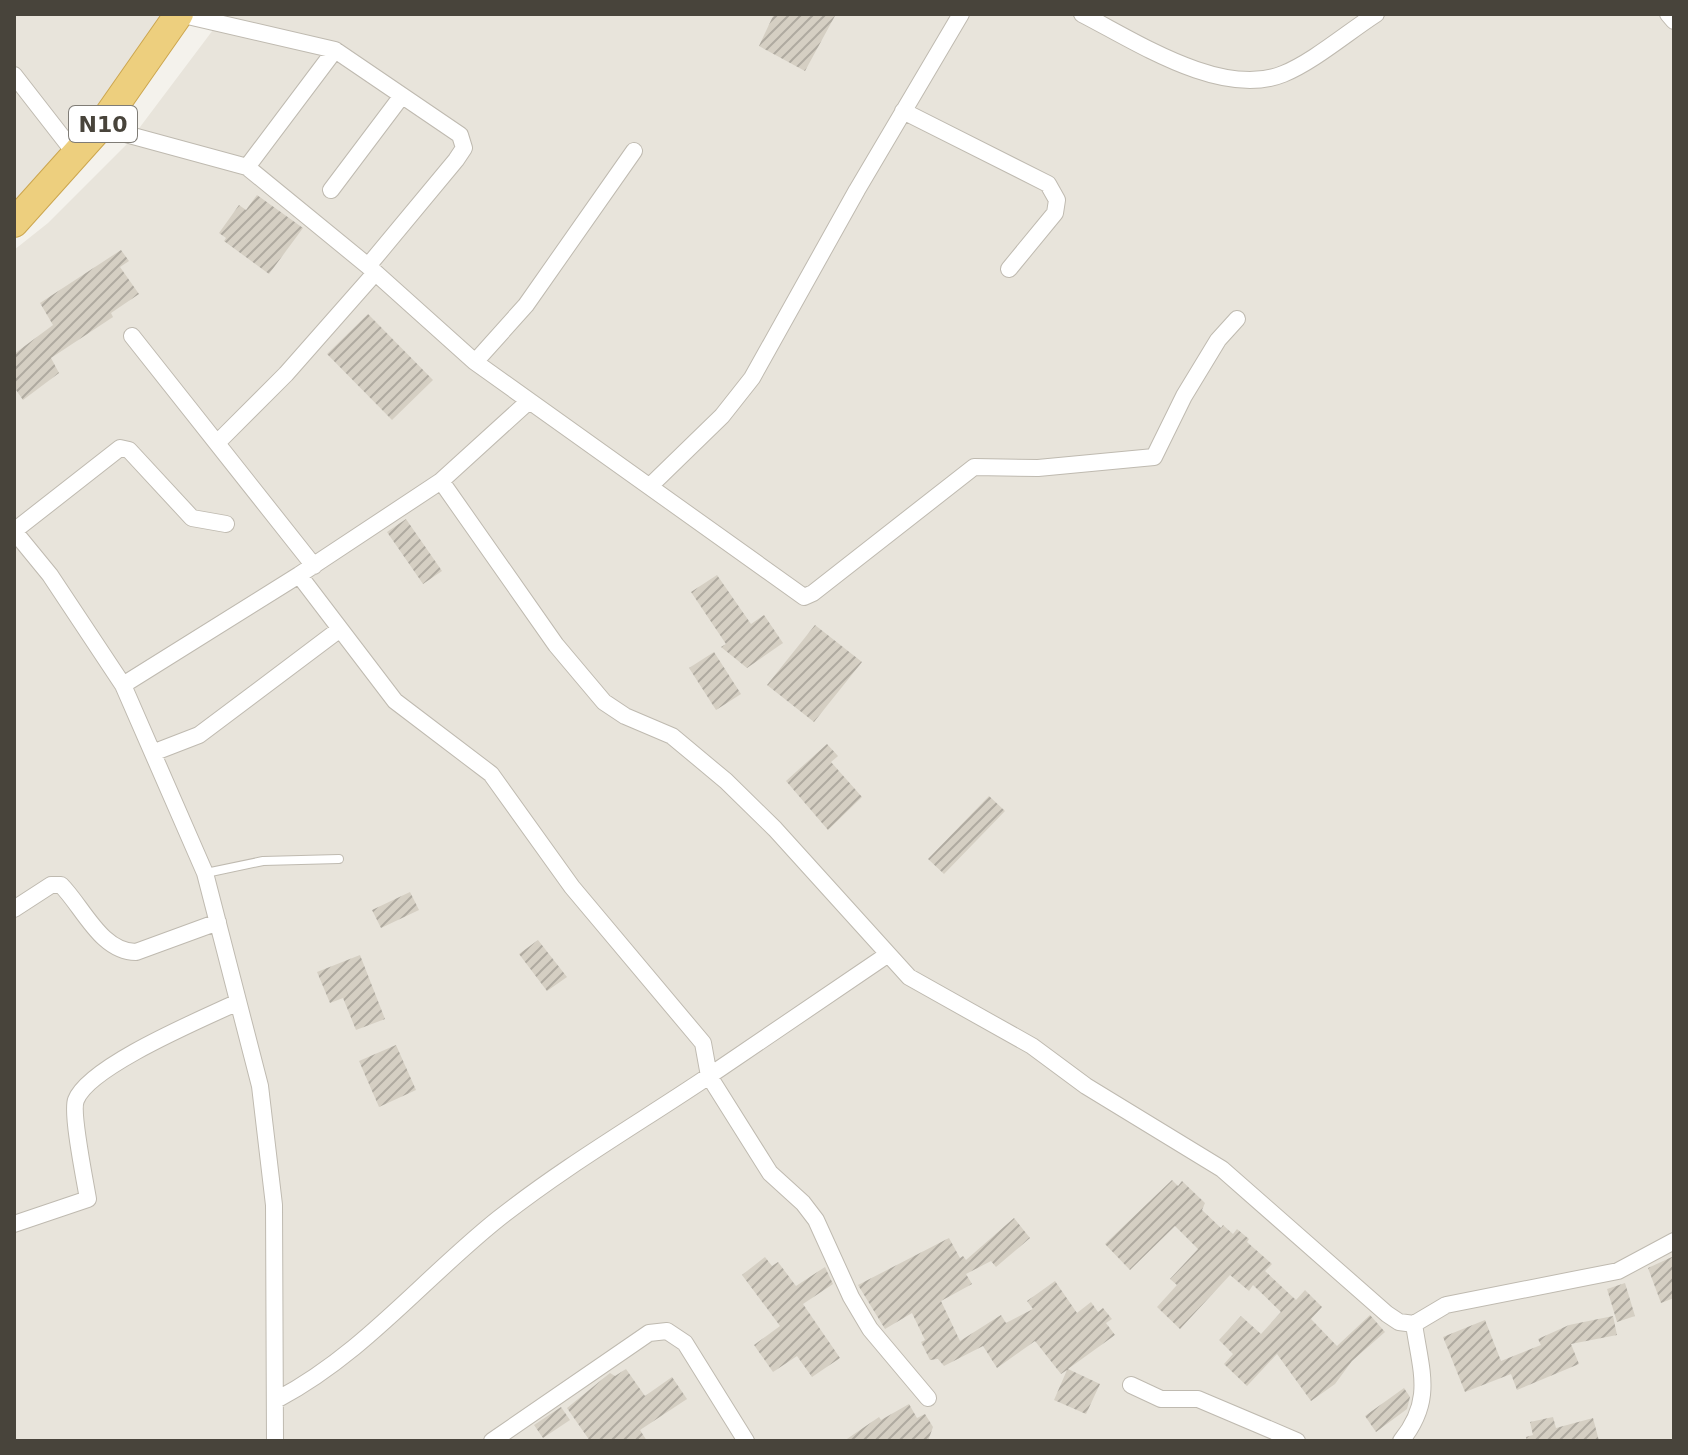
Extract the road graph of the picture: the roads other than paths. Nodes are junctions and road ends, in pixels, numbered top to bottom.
1 (179, 14) edge
2 (961, 14) edge
3 (1082, 14) edge
4 (1376, 14) edge
5 (1668, 14) edge
6 (1674, 21) edge
7 (335, 50) junction
8 (14, 75) edge
9 (401, 97) junction
10 (903, 111) junction
11 (100, 127) junction
12 (634, 151) dead end
13 (77, 156) junction
14 (247, 167) junction
15 (331, 190) dead end
16 (14, 223) edge
17 (372, 269) junction
18 (1009, 269) dead end
19 (1237, 319) dead end
20 (132, 336) dead end
21 (475, 362) junction
22 (529, 401) junction
23 (218, 442) junction
24 (441, 481) junction
25 (650, 486) junction
26 (226, 524) dead end
27 (14, 531) edge
28 (307, 571) junction
29 (340, 629) junction
30 (123, 685) junction
31 (155, 752) junction
32 (339, 859) dead end
33 (205, 873) junction
34 (14, 909) edge
35 (218, 922) junction
36 (887, 955) junction
37 (238, 1002) junction
38 (709, 1076) junction
39 (14, 1224) edge
40 (1674, 1241) edge
41 (1414, 1324) junction
42 (1131, 1385) dead end
43 (928, 1398) dead end
44 (278, 1399) junction
45 (498, 1439) edge
46 (275, 1441) edge
47 (746, 1441) edge
48 (1297, 1441) edge
49 (1401, 1441) edge

1 - 7 street
1 - 11 highway, N10
2 - 10 street
3 - 4 street
5 - 6 street
7 - 9 street
7 - 14 street
8 - 13 street
9 - 15 street
9 - 17 street
10 - 18 street
10 - 25 street
11 - 13 highway, N10
11 - 14 street
12 - 21 street
13 - 16 highway, N10
14 - 17 street
17 - 21 street
17 - 23 street
19 - 25 street
20 - 23 street
21 - 22 street
22 - 24 street
22 - 25 street
23 - 28 street
24 - 28 street
24 - 36 street
26 - 27 street
27 - 30 street
28 - 29 street
28 - 30 street
29 - 31 street
29 - 38 street
30 - 31 street
31 - 33 street
32 - 33 lane
33 - 35 street
34 - 35 street
35 - 37 street
36 - 38 street
36 - 41 street
37 - 39 street
37 - 44 street
38 - 43 street
38 - 44 street
40 - 41 street
41 - 49 street
42 - 48 street
44 - 46 street
45 - 47 street

